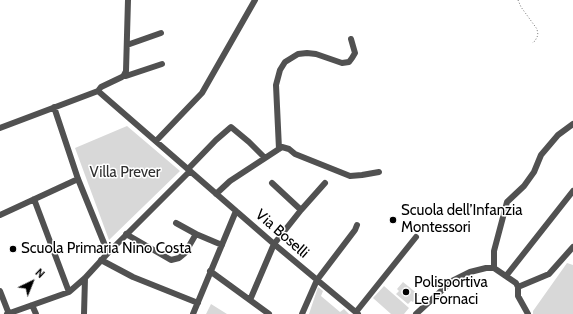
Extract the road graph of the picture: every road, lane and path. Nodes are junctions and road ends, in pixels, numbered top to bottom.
1 (128, 0) edge
2 (255, 0) edge
3 (518, 0) edge
4 (160, 33) dead end
5 (351, 39) dead end
6 (532, 43) dead end
7 (126, 45) junction
8 (162, 64) dead end
9 (124, 76) junction
10 (98, 91) junction
11 (54, 107) junction
12 (573, 124) edge
13 (0, 128) edge
14 (156, 141) junction
15 (279, 149) junction
16 (265, 158) junction
17 (189, 170) junction
18 (379, 172) dead end
19 (78, 179) junction
20 (272, 182) dead end
21 (325, 182) dead end
22 (573, 191) edge
23 (216, 194) junction
24 (34, 199) junction
25 (301, 210) junction
26 (236, 211) junction
27 (0, 215) edge
28 (176, 223) dead end
29 (357, 225) dead end
30 (126, 234) junction
31 (196, 234) junction
32 (416, 237) dead end
33 (222, 244) junction
34 (274, 244) junction
35 (573, 247) edge
36 (108, 253) junction
37 (102, 260) junction
38 (494, 268) junction
39 (210, 272) junction
40 (506, 276) junction
41 (85, 278) junction
42 (317, 280) junction
43 (518, 287) junction
44 (0, 291) edge
45 (69, 292) junction
46 (250, 300) junction
47 (198, 303) junction
48 (32, 305) junction
49 (357, 313) edge
50 (8, 314) edge
51 (36, 314) edge
52 (84, 314) edge
53 (193, 314) edge
54 (269, 314) edge
55 (302, 314) edge
56 (416, 314) edge
57 (528, 314) edge

1 - 7 street
2 - 14 street
3 - 6 path
4 - 7 street
5 - 15 street
7 - 9 street
8 - 9 street
9 - 10 street
10 - 11 street
10 - 14 street, Via Boselli
11 - 13 street
11 - 19 street
12 - 38 street
14 - 17 street, Via Boselli
15 - 16 street
15 - 18 street
16 - 17 street
16 - 23 street
17 - 23 street, Via Boselli
17 - 30 street
19 - 24 street
19 - 36 street
20 - 25 street
21 - 25 street
22 - 40 street
23 - 26 street, Via Boselli
24 - 27 street
24 - 45 street
25 - 34 street
26 - 33 street
26 - 34 street, Via Boselli
28 - 31 street
29 - 42 street
30 - 31 street
30 - 36 street
31 - 33 street
32 - 49 street
33 - 39 street
34 - 42 street, Via Boselli
34 - 46 street
35 - 43 street
36 - 37 street
37 - 41 street
37 - 47 street
38 - 40 street
38 - 56 street
39 - 46 street
39 - 47 street
40 - 43 street
41 - 45 street
41 - 52 street
42 - 49 street, Via Boselli
42 - 55 street
43 - 57 street
44 - 50 street
45 - 48 street
46 - 54 street
47 - 53 street
48 - 50 street
48 - 51 street

